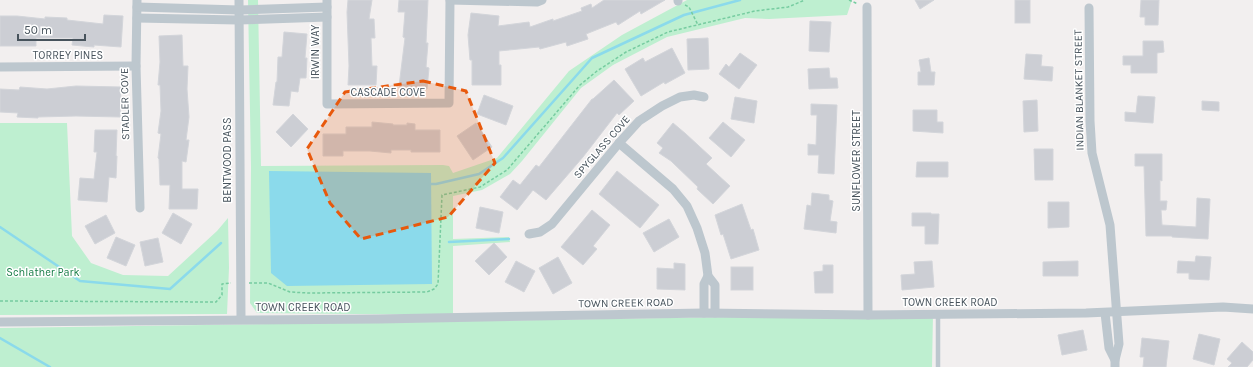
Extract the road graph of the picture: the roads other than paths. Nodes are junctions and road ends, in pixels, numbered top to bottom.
1 (239, 0) edge
2 (450, 0) edge
3 (542, 0) edge
4 (137, 4) edge
5 (327, 4) edge
6 (867, 6) dead end
7 (1089, 8) dead end
8 (239, 10) junction
9 (137, 18) junction
10 (327, 18) junction
11 (238, 20) junction
12 (136, 66) junction
13 (0, 67) edge
14 (704, 97) dead end
15 (327, 104) joint
16 (619, 143) junction
17 (140, 208) dead end
18 (530, 234) dead end
19 (708, 276) junction
20 (1253, 309) edge
21 (704, 313) junction
22 (1105, 313) junction
23 (1117, 313) junction
24 (715, 314) junction
25 (938, 314) junction
26 (868, 315) junction
27 (240, 319) junction
28 (0, 322) edge
29 (1115, 363) edge
30 (938, 367) edge

1 - 8 street, BENTWOOD PASS
2 - 3 street
2 - 15 street, CASCADE COVE
4 - 8 street
4 - 9 street, STADLER COVE
5 - 8 street
5 - 10 street, IRWIN WAY
6 - 26 street, SUNFLOWER STREET
7 - 23 street, INDIAN BLANKET STREET
8 - 11 street, BENTWOOD PASS
9 - 11 street
9 - 12 street, STADLER COVE
10 - 11 street
10 - 15 street, IRWIN WAY
11 - 27 street, BENTWOOD PASS
12 - 13 street, TORREY PINES
12 - 17 street, STADLER COVE
14 - 16 street, SPYGLASS COVE
16 - 18 street, SPYGLASS COVE
16 - 19 street
19 - 21 street
19 - 24 street
20 - 23 street, TOWN CREEK ROAD
21 - 24 street, TOWN CREEK ROAD
21 - 27 street, TOWN CREEK ROAD
22 - 23 street, TOWN CREEK ROAD
22 - 25 street, TOWN CREEK ROAD
22 - 29 street
23 - 29 street, INDIAN BLANKET STREET
24 - 26 street, TOWN CREEK ROAD
25 - 26 street, TOWN CREEK ROAD
25 - 30 lane
27 - 28 street, TOWN CREEK ROAD

